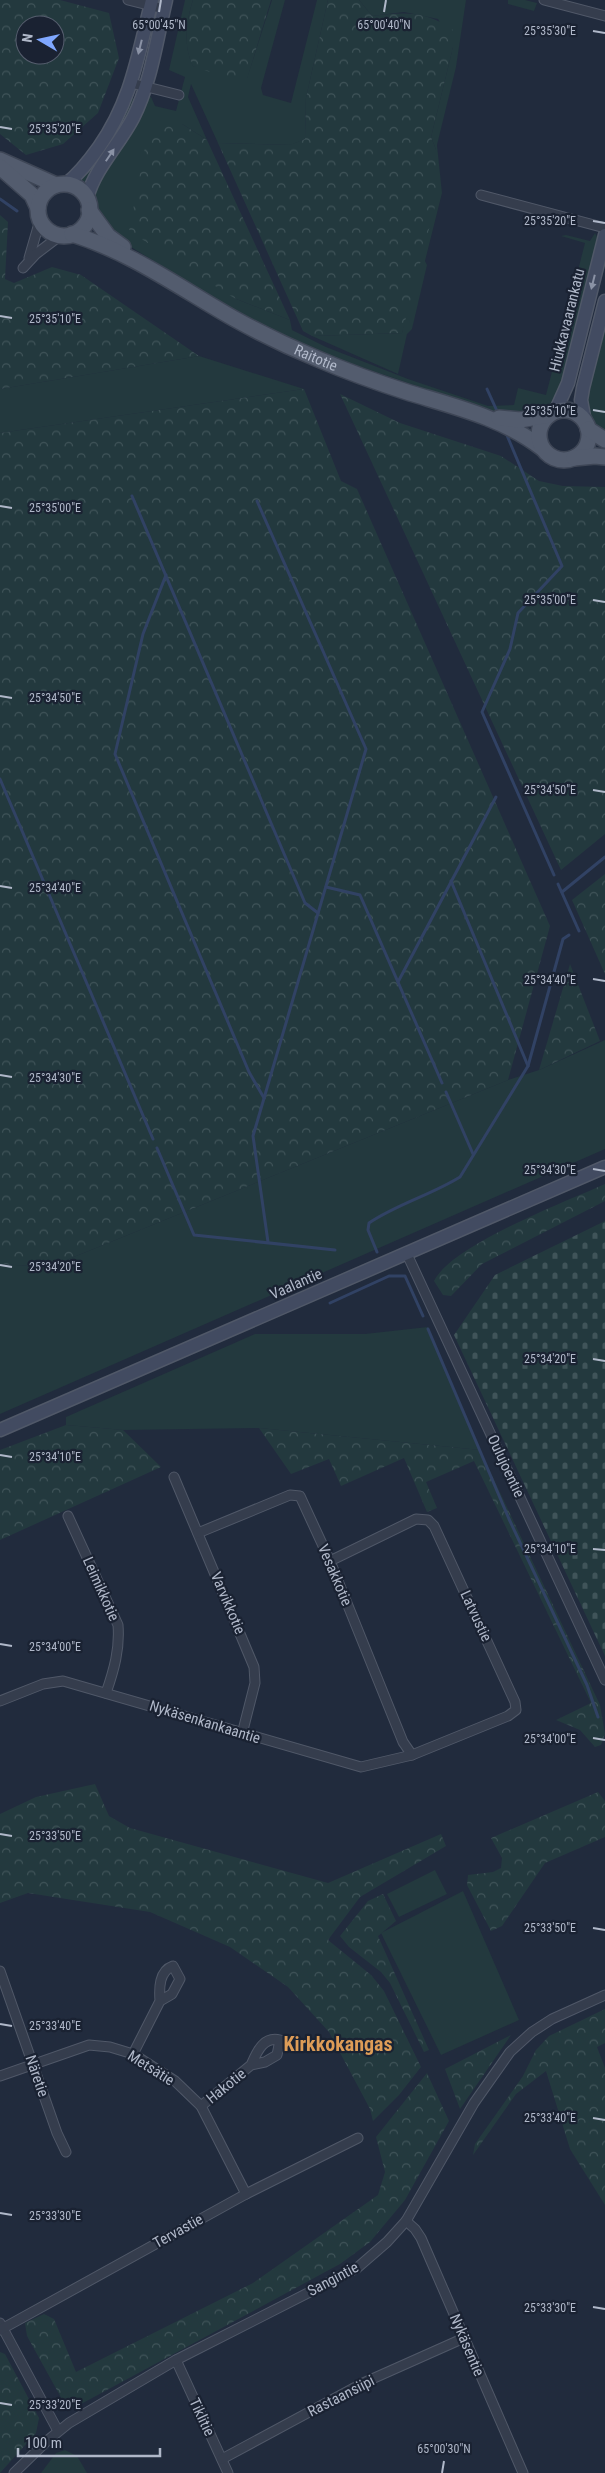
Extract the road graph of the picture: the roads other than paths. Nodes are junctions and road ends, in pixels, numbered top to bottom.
1 (128, 0) edge
2 (544, 0) edge
3 (151, 3) edge
4 (165, 4) edge
5 (605, 16) edge
6 (131, 83) junction
7 (145, 86) junction
8 (180, 95) dead end
9 (0, 160) edge
10 (0, 167) edge
11 (61, 184) junction
12 (480, 195) dead end
13 (88, 204) junction
14 (39, 214) junction
15 (605, 228) edge
16 (67, 235) junction
17 (605, 235) edge
18 (159, 273) junction
19 (605, 301) edge
20 (552, 413) junction
21 (486, 416) junction
22 (586, 425) junction
23 (605, 440) edge
24 (542, 448) junction
25 (605, 457) edge
26 (574, 458) junction
27 (605, 1167) edge
28 (406, 1252) junction
29 (0, 1430) edge
30 (174, 1477) dead end
31 (68, 1516) dead end
32 (198, 1533) junction
33 (330, 1561) junction
34 (605, 1680) edge
35 (106, 1692) junction
36 (0, 1701) edge
37 (242, 1734) junction
38 (412, 1755) junction
39 (0, 1971) edge
40 (605, 1995) edge
41 (160, 2001) dead end
42 (133, 2054) junction
43 (33, 2063) junction
44 (250, 2065) dead end
45 (0, 2076) edge
46 (201, 2106) junction
47 (358, 2138) dead end
48 (66, 2152) dead end
49 (246, 2194) junction
50 (406, 2221) junction
51 (1, 2327) edge
52 (464, 2338) junction
53 (176, 2360) junction
54 (58, 2431) junction
55 (222, 2459) junction
56 (14, 2473) edge
57 (228, 2473) edge
58 (523, 2473) edge

1 - 3 street
2 - 5 street
3 - 4 street
3 -> 6 street
4 - 7 street
6 - 7 street
6 - 11 street
7 - 8 street
13 -> 7 street
9 - 11 main road
10 - 14 main road
11 - 13 main road
11 - 14 main road
12 - 15 street
13 - 16 main road
13 - 18 main road, Raitotie
14 - 16 main road
14 - 16 street
16 - 18 main road, Raitotie
17 -> 20 street, Hiukkavaarankatu
18 - 21 main road, Raitotie
19 - 22 street
20 - 21 main road, Raitotie
20 - 22 main road
20 - 24 main road
21 - 24 main road, Raitotie
22 - 23 main road
22 - 26 main road
24 - 26 main road
25 - 26 main road
27 - 28 street, Vaalantie
28 - 29 street, Vaalantie
28 - 34 street, Oulujoentie
30 - 32 street, Varvikkotie
31 - 35 street, Leimikkotie
32 - 33 street, Vesakkotie
32 - 37 street, Varvikkotie
33 - 38 street, Vesakkotie
33 - 38 street, Latvustie
35 - 36 street, Nykäsenkankaantie
35 - 37 street, Nykäsenkankaantie
37 - 38 street, Nykäsenkankaantie
39 - 43 street, Näretie
40 - 50 street, Sangintie
41 - 42 street
42 - 43 street, Metsätie
42 - 46 street, Metsätie
43 - 45 street, Metsätie
43 - 48 street, Näretie
44 - 46 street, Hakotie
46 - 49 street, Metsätie
47 - 49 street, Tervastie
49 - 51 street, Tervastie
50 - 52 street, Nykäsentie
50 - 53 street, Sangintie
51 - 54 street
52 - 55 street, Rastaansiipi
52 - 58 street, Nykäsentie
53 - 54 street, Sangintie
53 - 55 street, Tiklitie
54 - 56 street, Sangintie
55 - 57 street, Tiklitie

